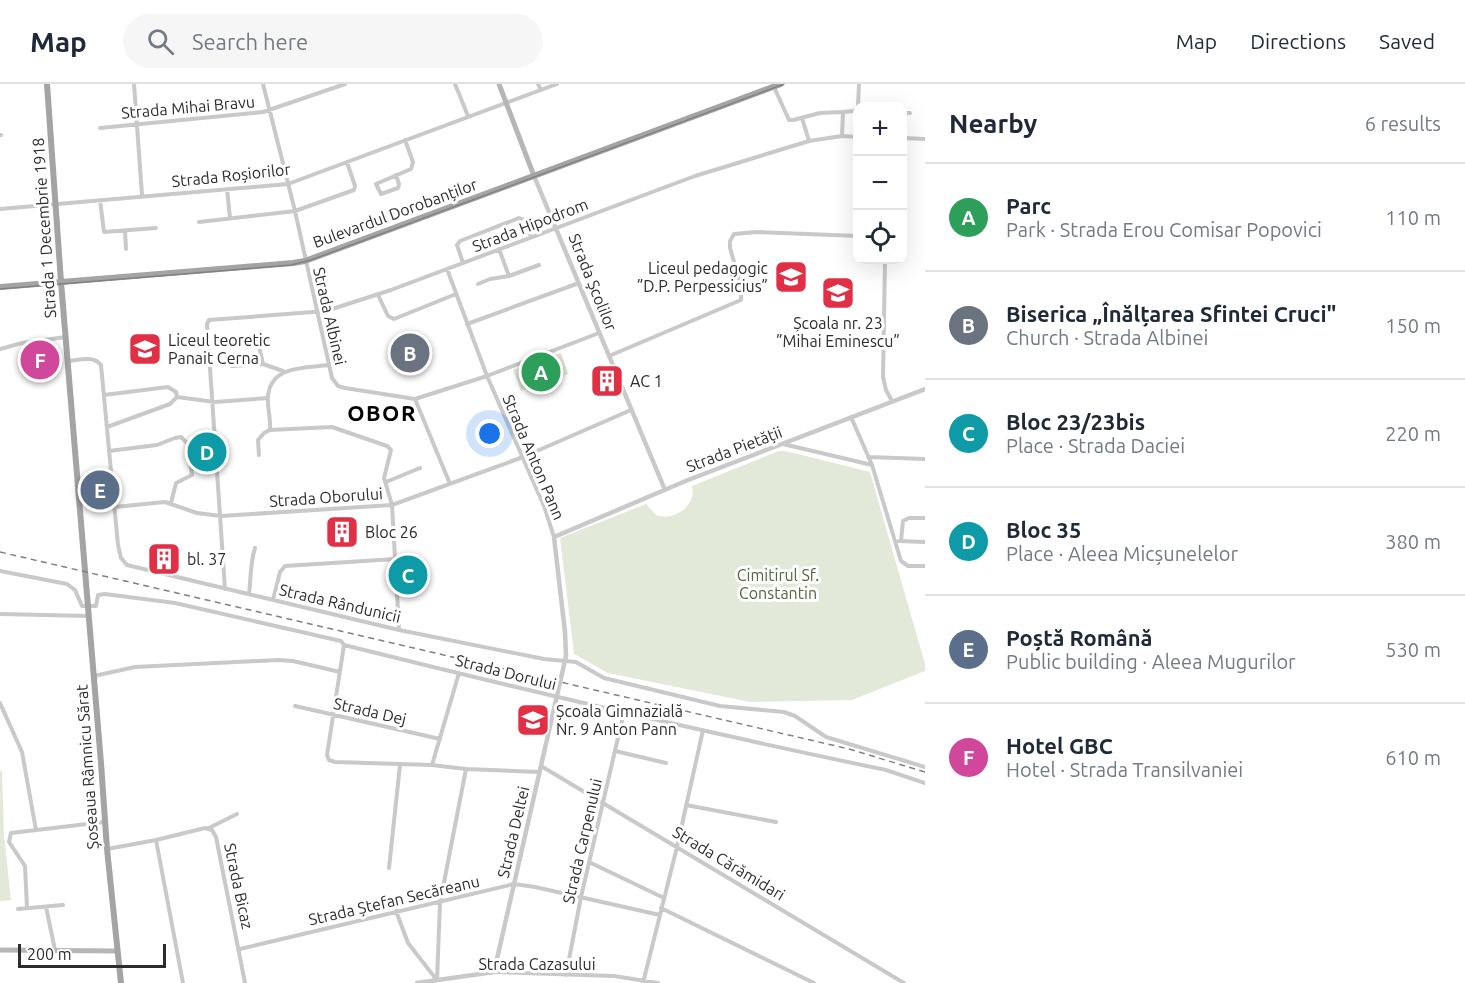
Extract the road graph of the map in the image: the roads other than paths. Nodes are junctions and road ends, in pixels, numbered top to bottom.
1 (47, 84) edge
2 (134, 84) edge
3 (263, 84) edge
4 (345, 84) edge
5 (455, 84) edge
6 (499, 84) edge
7 (538, 84) edge
8 (557, 84) edge
9 (781, 84) edge
10 (859, 84) edge
11 (774, 87) junction
12 (541, 90) junction
13 (858, 102) edge
14 (507, 104) junction
15 (269, 111) junction
16 (853, 111) edge
17 (843, 112) junction
18 (468, 116) junction
19 (802, 118) junction
20 (137, 124) junction
21 (100, 128) dead end
22 (842, 136) junction
23 (853, 137) edge
24 (907, 138) edge
25 (925, 139) edge
26 (405, 140) junction
27 (809, 141) junction
28 (347, 162) junction
29 (396, 176) junction
30 (534, 176) junction
31 (288, 184) junction
32 (227, 189) junction
33 (142, 195) junction
34 (100, 200) junction
35 (56, 204) junction
36 (0, 210) edge
37 (295, 211) junction
38 (230, 218) junction
39 (200, 222) dead end
40 (156, 228) dead end
41 (556, 228) junction
42 (125, 231) junction
43 (853, 236) edge
44 (531, 237) junction
45 (126, 249) dead end
46 (499, 249) junction
47 (305, 261) junction
48 (463, 263) junction
49 (885, 264) edge
50 (539, 265) dead end
51 (447, 269) junction
52 (509, 276) junction
53 (61, 282) junction
54 (579, 283) junction
55 (478, 284) dead end
56 (0, 287) edge
57 (378, 294) junction
58 (456, 294) junction
59 (318, 311) junction
60 (467, 324) junction
61 (599, 333) junction
62 (66, 337) junction
63 (208, 344) junction
64 (0, 350) edge
65 (609, 356) junction
66 (68, 361) junction
67 (263, 364) junction
68 (329, 365) junction
69 (232, 366) dead end
70 (284, 371) junction
71 (487, 376) junction
72 (925, 389) edge
73 (104, 395) junction
74 (177, 397) junction
75 (268, 399) junction
76 (415, 399) junction
77 (892, 401) junction
78 (212, 402) junction
79 (631, 410) junction
80 (851, 416) junction
81 (107, 427) junction
82 (270, 430) junction
83 (782, 444) junction
84 (109, 451) junction
85 (260, 455) dead end
86 (522, 457) junction
87 (869, 457) junction
88 (925, 459) edge
89 (872, 465) junction
90 (420, 468) dead end
91 (386, 482) junction
92 (450, 484) junction
93 (665, 490) junction
94 (171, 503) junction
95 (392, 505) junction
96 (115, 507) junction
97 (221, 516) junction
98 (925, 518) edge
99 (554, 537) junction
100 (898, 541) junction
101 (925, 542) edge
102 (255, 548) dead end
103 (84, 549) joint
104 (395, 559) junction
105 (925, 566) edge
106 (0, 571) edge
107 (225, 589) junction
108 (249, 594) junction
109 (273, 600) junction
110 (89, 607) junction
111 (0, 614) edge
112 (90, 616) junction
113 (399, 630) junction
114 (344, 645) junction
115 (564, 663) junction
116 (340, 672) junction
117 (459, 673) junction
118 (93, 676) junction
119 (556, 696) junction
120 (0, 703) edge
121 (295, 706) dead end
122 (624, 712) junction
123 (333, 716) junction
124 (703, 730) junction
125 (440, 739) junction
126 (615, 751) junction
127 (666, 763) dead end
128 (400, 765) junction
129 (432, 765) junction
130 (541, 766) junction
131 (925, 767) edge
132 (466, 769) junction
133 (539, 772) junction
134 (925, 783) edge
135 (603, 801) junction
136 (686, 805) junction
137 (237, 814) dead end
138 (104, 822) junction
139 (776, 822) dead end
140 (209, 828) junction
141 (36, 830) junction
142 (156, 840) junction
143 (677, 847) junction
144 (106, 849) junction
145 (589, 862) junction
146 (389, 868) dead end
147 (514, 884) junction
148 (581, 897) junction
149 (664, 898) junction
150 (440, 903) junction
151 (63, 905) dead end
152 (46, 906) junction
153 (27, 908) junction
154 (661, 908) junction
155 (18, 909) dead end
156 (396, 911) junction
157 (660, 915) junction
158 (240, 949) junction
159 (0, 950) edge
160 (56, 951) junction
161 (117, 951) junction
162 (494, 972) junction
163 (566, 975) junction
164 (437, 980) junction
165 (445, 981) edge
166 (643, 981) edge
167 (121, 983) edge
168 (183, 983) edge
169 (245, 983) edge
170 (417, 983) edge
171 (658, 983) edge
172 (814, 983) edge
173 (904, 983) edge

1 - 35 main road, Strada 1 Decembrie 1918
2 - 20 street
3 - 15 street, Strada Albinei
4 - 15 street, Strada Mihai Bravu
5 - 18 street
6 - 14 main road, Strada Școlilor
7 - 12 street
8 - 12 street, Strada Roșiorilor
9 - 11 main road, Bulevardul Dorobanților
10 - 13 street
11 - 19 street
11 - 30 main road, Bulevardul Dorobanților
12 - 14 street, Strada Roșiorilor
14 - 18 street, Strada Roșiorilor
14 - 30 main road, Strada Școlilor
15 - 20 street, Strada Mihai Bravu
15 - 31 street, Strada Albinei
16 - 17 street
17 - 19 street
17 - 22 street
18 - 26 street, Strada Roșiorilor
19 - 27 street
20 - 21 street, Strada Mihai Bravu
20 - 33 street
22 - 23 street, Strada Hipodrom
22 - 27 street, Strada Hipodrom
24 - 25 street
26 - 28 street, Strada Roșiorilor
26 - 29 street
27 - 41 street, Strada Hipodrom
28 - 31 street, Strada Roșiorilor
28 - 37 street
29 - 29 street
30 - 41 street, Strada Școlilor
30 - 47 main road, Bulevardul Dorobanților
31 - 32 street, Strada Roșiorilor
31 - 37 street, Strada Albinei
32 - 33 street, Strada Roșiorilor
32 - 38 street
33 - 34 street, Strada Roșiorilor
34 - 35 street, Strada Roșiorilor
34 - 42 street
35 - 36 street, Strada Roșiorilor
35 - 53 main road, Strada 1 Decembrie 1918
37 - 38 street
37 - 47 street, Strada Albinei
38 - 39 street
40 - 42 street
41 - 44 street, Strada Hipodrom
41 - 54 street, Strada Școlilor
42 - 45 street
43 - 65 street
44 - 46 street, Strada Hipodrom
44 - 48 street
46 - 48 street, Strada Hipodrom
46 - 52 street
47 - 53 main road, Bulevardul Dorobanților
47 - 59 street, Strada Albinei
48 - 51 street, Strada Hipodrom
49 - 77 street
50 - 52 street
51 - 57 street, Strada Hipodrom
51 - 58 street, Strada Anton Pann
52 - 55 street
53 - 56 main road, Bulevardul Dorobanților
53 - 62 main road, Strada 1 Decembrie 1918
54 - 60 street
54 - 61 street, Strada Școlilor
57 - 58 street
57 - 59 street, Strada Hipodrom
58 - 60 street, Strada Anton Pann
59 - 63 street, Strada Hipodrom
59 - 68 street, Strada Albinei
60 - 71 street, Strada Anton Pann
61 - 65 street, Strada Școlilor
61 - 71 street
62 - 64 street
62 - 66 main road, Strada 1 Decembrie 1918
63 - 67 street
63 - 78 street
65 - 79 street, Strada Școlilor
66 - 73 street
66 - 103 main road, Strada 1 Decembrie 1918
67 - 69 street
67 - 70 street
68 - 70 street
68 - 76 street, Strada Albinei
70 - 75 street
71 - 76 street
71 - 86 street, Strada Anton Pann
72 - 77 street, Strada Pietății
73 - 74 street
73 - 81 street
74 - 78 street
74 - 81 street
75 - 78 street
75 - 82 street
76 - 92 street
77 - 80 street, Strada Pietății
78 - 97 street
79 - 86 street, Strada Oborului
79 - 93 street, Strada Școlilor
80 - 83 street, Strada Pietății
80 - 87 street
81 - 84 street
82 - 85 street
82 - 91 street
83 - 89 street
83 - 93 street, Strada Pietății
84 - 94 street
84 - 96 street
86 - 92 street, Strada Oborului
86 - 99 street, Strada Anton Pann
87 - 88 street
87 - 89 street
89 - 100 street
90 - 91 street
91 - 95 street
92 - 95 street, Strada Oborului
93 - 99 street, Strada Pietății
94 - 96 street, Strada Oborului
94 - 97 street, Strada Oborului
95 - 97 street, Strada Oborului
95 - 104 street
96 - 107 street, Strada Rândunicii
97 - 107 street
98 - 100 street
99 - 115 street, Strada Anton Pann
100 - 101 street
100 - 105 street
102 - 108 street
103 - 110 main road, Șoseaua Râmnicu Sărat
104 - 109 street
104 - 113 street
106 - 110 street
107 - 108 street, Strada Rândunicii
108 - 109 street, Strada Rândunicii
109 - 113 street, Strada Rândunicii
110 - 112 main road, Șoseaua Râmnicu Sărat
110 - 114 street, Strada Dorului
111 - 112 street
112 - 118 main road, Șoseaua Râmnicu Sărat
113 - 115 street, Strada Rândunicii
114 - 116 street
114 - 117 street, Strada Dorului
115 - 119 street, Strada Anton Pann
115 - 131 street, Strada Rândunicii
116 - 118 street
116 - 123 street
117 - 119 street, Strada Dorului
117 - 125 street
118 - 138 main road, Șoseaua Râmnicu Sărat
119 - 122 street, Strada Dorului
119 - 130 street, Strada Deltei
120 - 141 street
121 - 123 street, Strada Dej
122 - 124 street, Strada Dorului
122 - 126 street, Strada Carpenului
123 - 125 street, Strada Dej
123 - 128 street
124 - 134 street, Strada Dorului
124 - 136 street
125 - 129 street
126 - 127 street
126 - 135 street, Strada Carpenului
128 - 129 street
128 - 146 street
129 - 132 street
130 - 133 street, Strada Deltei
130 - 135 street, Strada Cărămidari
132 - 133 street
132 - 150 street
133 - 147 street, Strada Deltei
135 - 143 street, Strada Cărămidari
135 - 145 street, Strada Carpenului
136 - 139 street
136 - 143 street
137 - 140 street
138 - 141 street
138 - 144 main road, Șoseaua Râmnicu Sărat
140 - 142 street, Strada Bicaz
140 - 158 street, Strada Bicaz
141 - 153 street
142 - 144 street, Strada Bicaz
142 - 168 street
143 - 149 street
143 - 173 street, Strada Cărămidari
144 - 161 main road, Șoseaua Râmnicu Sărat
145 - 148 street, Strada Carpenului
145 - 149 street
147 - 148 street, Strada Ștefan Secăreanu
147 - 150 street, Strada Ștefan Secăreanu
147 - 162 street, Strada Deltei
148 - 157 street, Strada Ștefan Secăreanu
148 - 163 street, Strada Carpenului
149 - 154 street
150 - 156 street, Strada Ștefan Secăreanu
150 - 164 street
151 - 152 street
152 - 153 street
152 - 160 street
153 - 155 street
154 - 157 street
154 - 172 street
156 - 158 street, Strada Ștefan Secăreanu
156 - 164 street
157 - 166 street
158 - 169 street, Strada Bicaz
159 - 160 main road
160 - 161 main road
161 - 167 main road, Șoseaua Râmnicu Sărat
162 - 163 street, Strada Cazasului
162 - 165 street, Strada Cazasului
163 - 166 street, Strada Cazasului
164 - 165 street, Strada Cazasului
164 - 170 street, Strada Cazasului
166 - 171 street, Strada Cazasului

